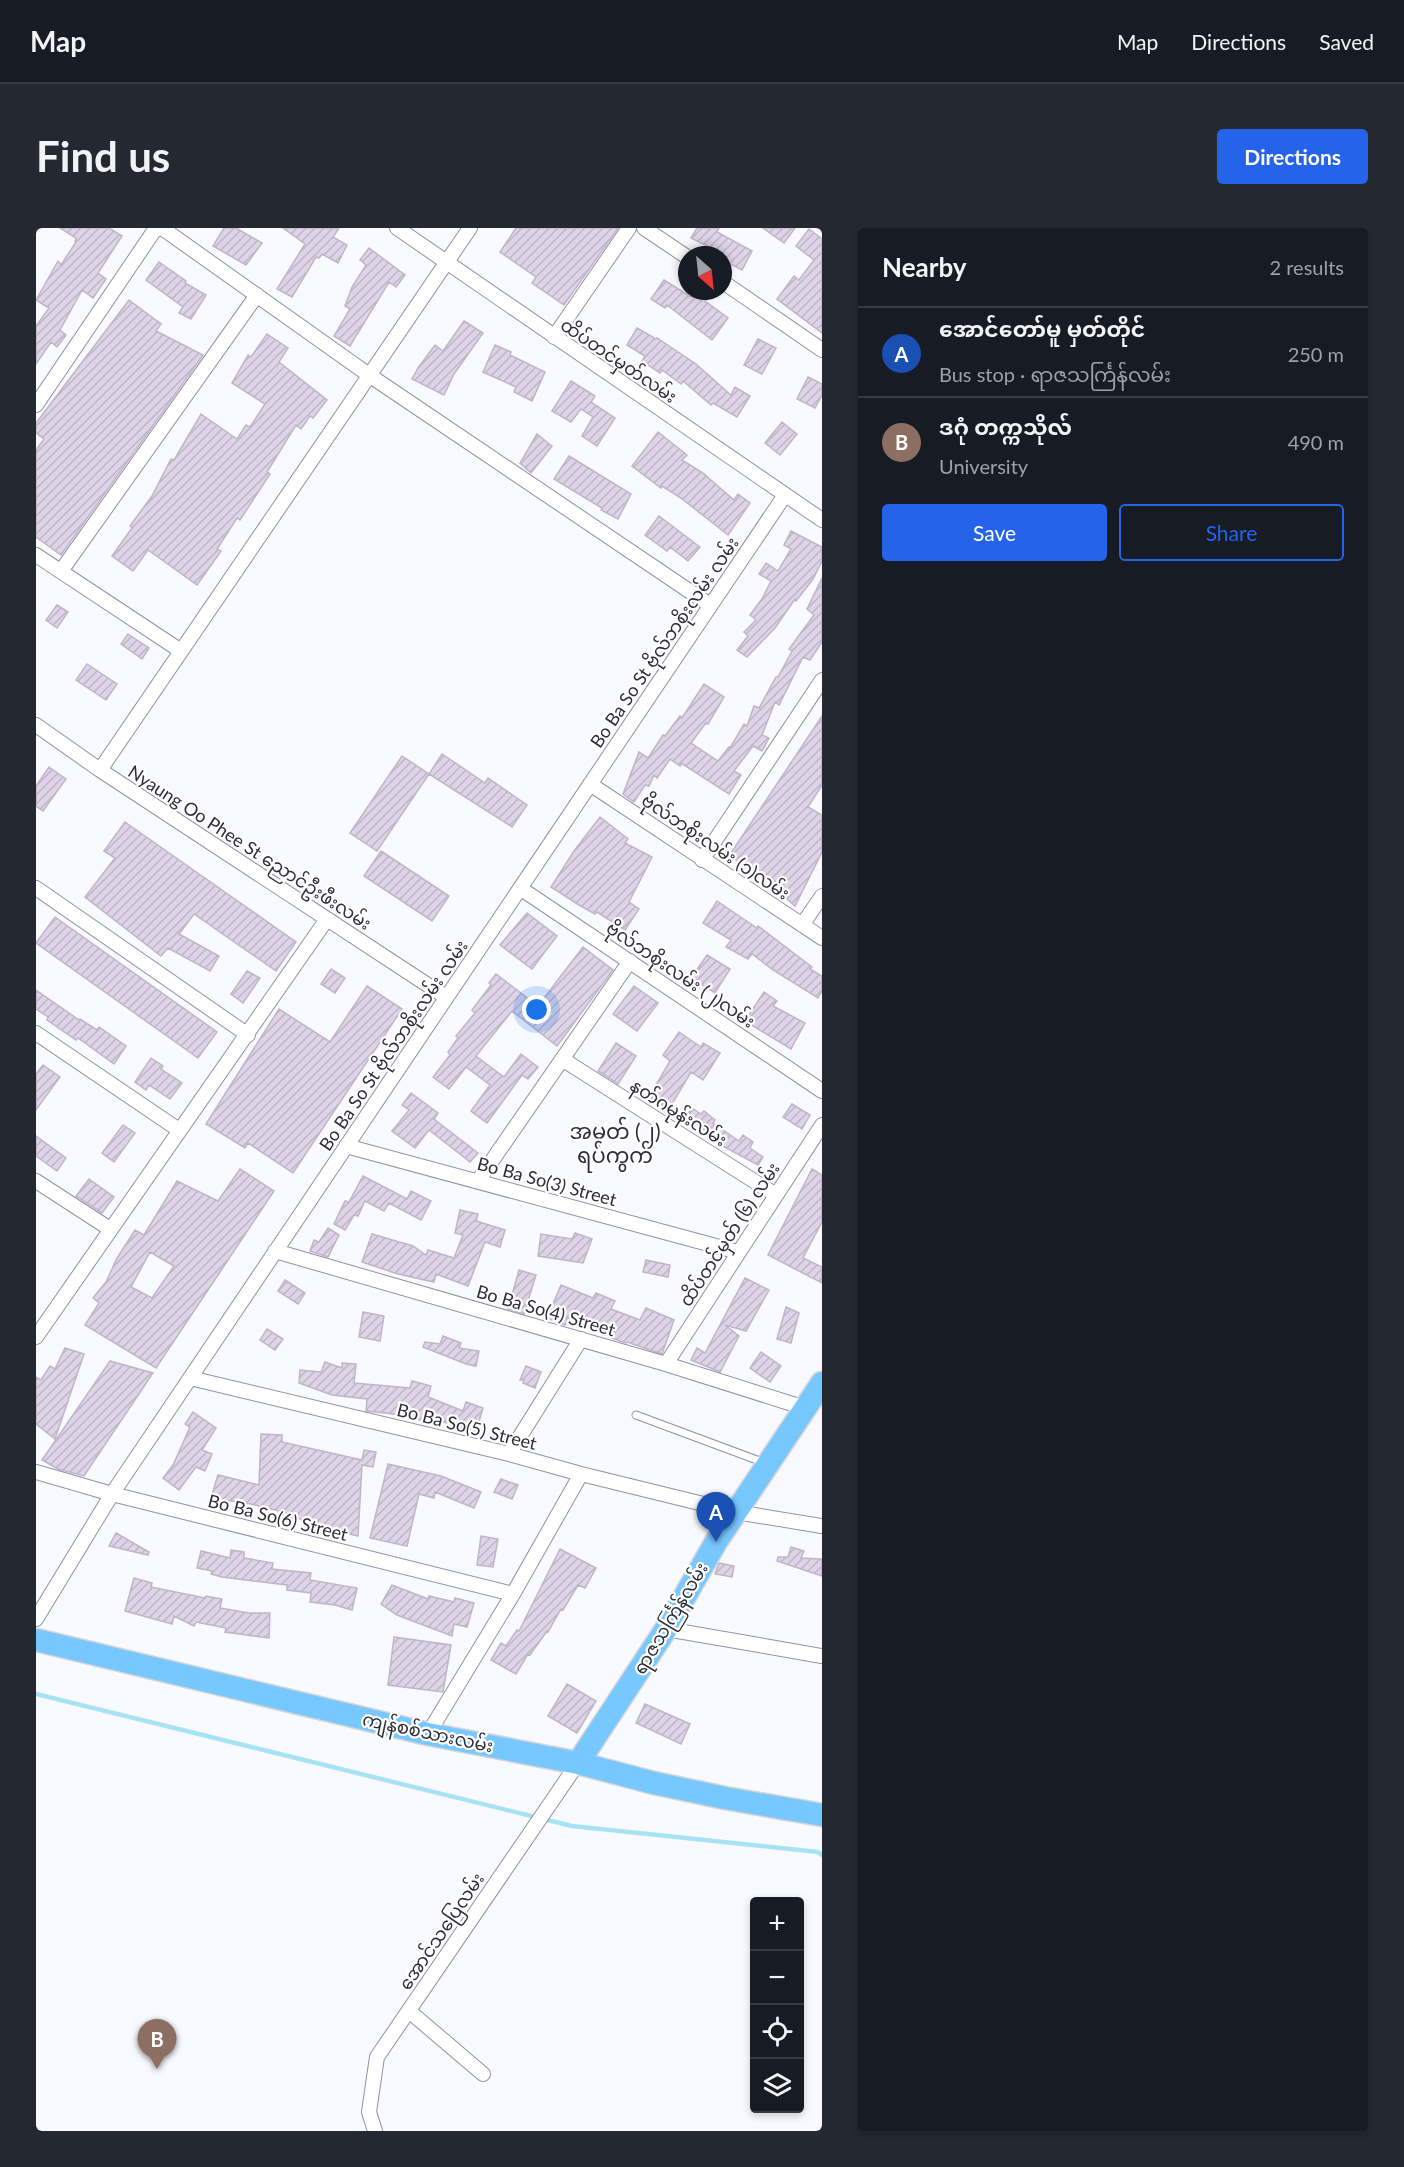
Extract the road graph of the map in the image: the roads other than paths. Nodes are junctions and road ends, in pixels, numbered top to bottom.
1 (156, 228) edge
2 (162, 228) edge
3 (397, 228) edge
4 (470, 228) edge
5 (629, 228) edge
6 (644, 228) edge
7 (678, 252) edge
8 (447, 262) junction
9 (732, 288) edge
10 (257, 295) junction
11 (555, 338) junction
12 (822, 350) edge
13 (369, 375) junction
14 (36, 405) edge
15 (785, 495) junction
16 (822, 520) edge
17 (36, 555) edge
18 (61, 571) junction
19 (710, 605) junction
20 (181, 651) junction
21 (822, 681) edge
22 (36, 725) edge
23 (100, 770) junction
24 (590, 784) junction
25 (702, 860) junction
26 (36, 888) edge
27 (520, 888) junction
28 (822, 896) edge
29 (327, 919) junction
30 (802, 925) junction
31 (822, 938) edge
32 (630, 961) junction
33 (446, 997) junction
34 (36, 1033) edge
35 (248, 1035) junction
36 (562, 1059) junction
37 (822, 1091) edge
38 (822, 1125) edge
39 (179, 1130) junction
40 (346, 1146) junction
41 (36, 1181) edge
42 (478, 1181) junction
43 (776, 1195) junction
44 (110, 1229) junction
45 (275, 1251) junction
46 (738, 1252) junction
47 (36, 1337) edge
48 (581, 1339) junction
49 (666, 1364) junction
50 (190, 1378) junction
51 (822, 1383) edge
52 (805, 1408) junction
53 (636, 1415) dead end
54 (509, 1454) junction
55 (767, 1464) junction
56 (36, 1472) edge
57 (581, 1474) junction
58 (112, 1494) junction
59 (736, 1512) junction
60 (822, 1526) edge
61 (513, 1594) junction
62 (36, 1619) edge
63 (666, 1629) junction
64 (36, 1640) edge
65 (822, 1656) edge
66 (428, 1734) junction
67 (578, 1763) junction
68 (822, 1815) edge
69 (409, 2011) junction
70 (483, 2074) dead end
71 (375, 2131) edge

1 - 14 street
2 - 10 street
3 - 8 street, ထိပ်တင်မှတ်လမ်း
4 - 8 street
5 - 11 street
6 - 7 street
8 - 11 street, ထိပ်တင်မှတ်လမ်း
8 - 13 street
9 - 12 street
10 - 13 street
10 - 18 street
11 - 15 street, ထိပ်တင်မှတ်လမ်း
13 - 19 street
13 - 20 street
15 - 16 street, ထိပ်တင်မှတ်လမ်း
15 - 19 street, Bo Ba So St ဗိုလ်ဘစိုးလမ်း လမ်း
17 - 18 street
18 - 20 street
19 - 24 street, Bo Ba So St ဗိုလ်ဘစိုးလမ်း လမ်း
20 - 23 street
21 - 25 street
22 - 23 street, Nyaung Oo Phee St ညောင်ဦးဖီးလမ်း
23 - 29 street, Nyaung Oo Phee St ညောင်ဦးဖီးလမ်း
24 - 25 street, ဗိုလ်ဘစိုးလမ်း (၁)လမ်း
24 - 27 street, Bo Ba So St ဗိုလ်ဘစိုးလမ်း လမ်း
25 - 30 street, ဗိုလ်ဘစိုးလမ်း (၁)လမ်း
26 - 35 street
27 - 32 street, ဗိုလ်ဘစိုးလမ်း (၂)လမ်း
27 - 33 street, Bo Ba So St ဗိုလ်ဘစိုးလမ်း လမ်း
28 - 30 street
29 - 33 street, Nyaung Oo Phee St ညောင်ဦးဖီးလမ်း
29 - 35 street
30 - 31 street, ဗိုလ်ဘစိုးလမ်း (၁)လမ်း
32 - 36 street
32 - 37 street, ဗိုလ်ဘစိုးလမ်း (၂)လမ်း
33 - 40 street, Bo Ba So St ဗိုလ်ဘစိုးလမ်း လမ်း
34 - 39 street
35 - 39 street
36 - 42 street
36 - 43 street, နတ်ဂမုန်းလမ်း
38 - 43 street, ထိပ်တင်မှတ် (၆) လမ်း
39 - 44 street
40 - 42 street, Bo Ba So(3) Street
40 - 45 street, Bo Ba So St ဗိုလ်ဘစိုးလမ်း လမ်း
41 - 44 street
42 - 46 street, Bo Ba So(3) Street
43 - 46 street, ထိပ်တင်မှတ် (၆) လမ်း
44 - 47 street
45 - 48 street, Bo Ba So(4) Street
45 - 50 street, Bo Ba So St ဗိုလ်ဘစိုးလမ်း လမ်း
46 - 49 street, ထိပ်တင်မှတ် (၆) လမ်း
48 - 49 street, Bo Ba So(4) Street
48 - 54 street
49 - 52 street, Bo Ba So(4) Street
50 - 54 street, Bo Ba So(5) Street
50 - 58 street, Bo Ba So St ဗိုလ်ဘစိုးလမ်း လမ်း
51 - 52 main road, ရာဇသင်္ကြန်လမ်း
52 - 55 main road, ရာဇသင်္ကြန်လမ်း
53 - 55 lane
54 - 57 street, Bo Ba So(5) Street
55 - 59 main road, ရာဇသင်္ကြန်လမ်း
56 - 58 street, Bo Ba So(6) Street
57 - 59 street, Bo Ba So(5) Street
57 - 61 street
58 - 61 street, Bo Ba So(6) Street
58 - 62 street, Bo Ba So St ဗိုလ်ဘစိုးလမ်း လမ်း
59 - 60 street, Bo Ba So(5) Street
59 - 63 main road, ရာဇသင်္ကြန်လမ်း
61 - 66 street
63 - 65 street
63 - 67 main road, ရာဇသင်္ကြန်လမ်း
64 - 66 main road, ကျန်စစ်သားလမ်း
66 - 67 main road, ကျန်စစ်သားလမ်း
67 - 68 main road, ကျန်စစ်သားလမ်း
67 - 69 street, အောင်သပြေလမ်း
69 - 70 street
69 - 71 street, အောင်သပြေလမ်း

